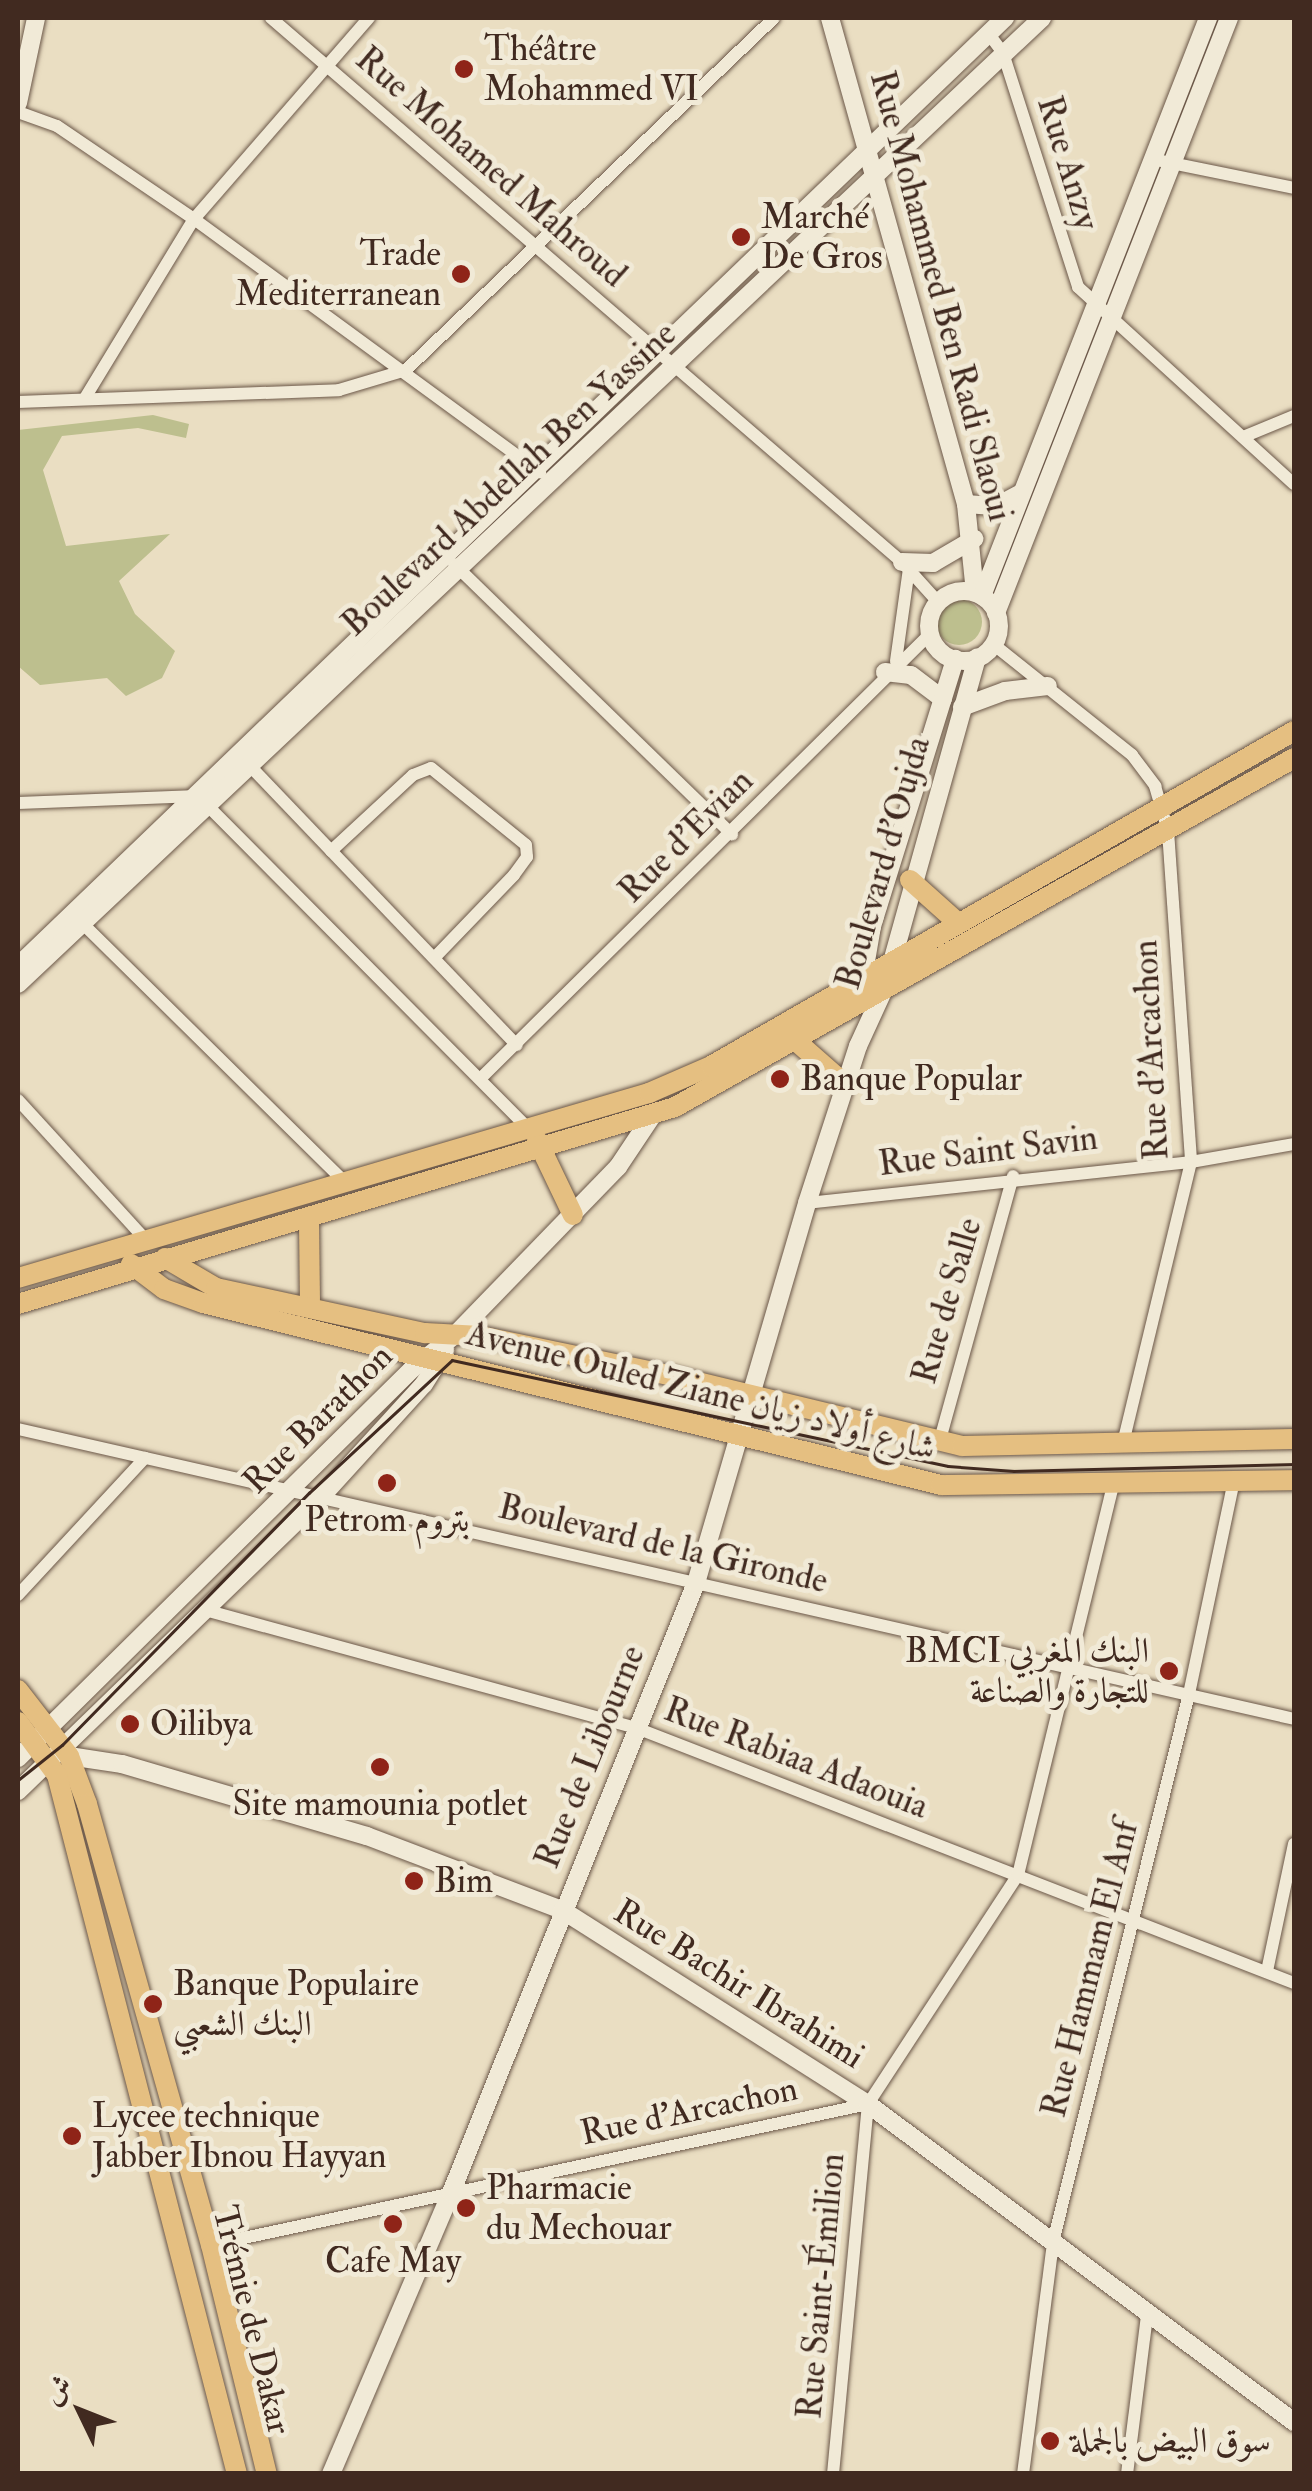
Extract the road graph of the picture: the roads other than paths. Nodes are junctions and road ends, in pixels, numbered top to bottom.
1 (36, 18) edge
2 (272, 18) edge
3 (368, 18) edge
4 (774, 18) edge
5 (830, 18) edge
6 (1005, 18) edge
7 (1042, 18) edge
8 (1208, 18) edge
9 (1227, 18) edge
10 (988, 33) junction
11 (1003, 53) junction
12 (328, 66) junction
13 (18, 102) edge
14 (18, 112) edge
15 (868, 146) junction
16 (1152, 159) junction
17 (1172, 164) junction
18 (876, 172) junction
19 (1294, 188) edge
20 (808, 204) junction
21 (194, 219) junction
22 (825, 222) junction
23 (534, 243) junction
24 (1102, 314) junction
25 (658, 349) junction
26 (677, 366) junction
27 (406, 370) junction
28 (85, 398) junction
29 (18, 402) edge
30 (1294, 416) edge
31 (1243, 437) junction
32 (536, 468) junction
33 (1037, 479) junction
34 (554, 483) junction
35 (1294, 484) edge
36 (1020, 494) junction
37 (966, 504) junction
38 (974, 539) junction
39 (445, 555) junction
40 (906, 565) junction
41 (461, 571) junction
42 (979, 594) junction
43 (938, 602) junction
44 (996, 613) junction
45 (930, 634) junction
46 (993, 644) junction
47 (976, 658) junction
48 (955, 659) junction
49 (890, 667) junction
50 (1048, 686) junction
51 (943, 699) junction
52 (962, 706) junction
53 (1294, 731) edge
54 (1294, 759) edge
55 (250, 766) junction
56 (203, 800) junction
57 (18, 802) edge
58 (1164, 805) junction
59 (1168, 830) junction
60 (732, 834) junction
61 (332, 851) junction
62 (910, 880) junction
63 (78, 918) junction
64 (958, 922) junction
65 (434, 958) junction
66 (890, 959) junction
67 (18, 966) edge
68 (863, 974) junction
69 (18, 984) edge
70 (885, 987) junction
71 (860, 1003) junction
72 (796, 1041) junction
73 (517, 1045) junction
74 (858, 1046) junction
75 (482, 1077) junction
76 (846, 1084) junction
77 (18, 1100) edge
78 (652, 1116) junction
79 (528, 1128) junction
80 (1294, 1144) edge
81 (542, 1148) junction
82 (1191, 1162) junction
83 (1014, 1176) junction
84 (346, 1182) junction
85 (807, 1203) junction
86 (573, 1214) junction
87 (308, 1221) junction
88 (145, 1239) junction
89 (115, 1249) junction
90 (168, 1260) junction
91 (136, 1270) junction
92 (18, 1278) edge
93 (18, 1304) edge
94 (310, 1308) junction
95 (456, 1334) junction
96 (432, 1358) junction
97 (750, 1399) junction
98 (18, 1429) edge
99 (740, 1436) junction
100 (1124, 1439) junction
101 (1294, 1439) edge
102 (939, 1442) junction
103 (145, 1458) junction
104 (1294, 1480) edge
105 (1114, 1481) junction
106 (1234, 1482) junction
107 (294, 1489) junction
108 (322, 1496) junction
109 (696, 1583) junction
110 (18, 1595) edge
111 (205, 1610) junction
112 (1069, 1668) junction
113 (18, 1690) edge
114 (1189, 1694) junction
115 (1294, 1719) edge
116 (18, 1722) edge
117 (638, 1729) junction
118 (43, 1736) junction
119 (62, 1755) junction
120 (18, 1758) edge
121 (18, 1791) edge
122 (1294, 1844) edge
123 (1018, 1876) junction
124 (562, 1910) junction
125 (1132, 1920) junction
126 (1267, 1971) junction
127 (1294, 1983) edge
128 (868, 2104) junction
129 (452, 2193) junction
130 (1053, 2242) junction
131 (211, 2244) junction
132 (1147, 2315) junction
133 (1294, 2422) edge
134 (237, 2474) edge
135 (245, 2474) edge
136 (258, 2474) edge
137 (267, 2474) edge
138 (331, 2474) edge
139 (834, 2474) edge
140 (1023, 2474) edge
141 (1127, 2474) edge

1 - 13 street
2 - 12 street, Rue Mohamed Mahroud
3 - 12 street
4 - 23 street
5 - 15 street, Rue Mohammed Ben Radi Slaoui
6 - 10 street, Boulevard Abdellah Ben Yassine
7 - 11 street, Boulevard Abdellah Ben Yassine
8 - 16 street
9 - 17 street
10 - 11 street, Rue Anzy
10 - 15 street, Boulevard Abdellah Ben Yassine
11 - 18 street, Boulevard Abdellah Ben Yassine
11 - 24 street, Rue Anzy
12 - 21 street
12 - 23 street, Rue Mohamed Mahroud
14 - 21 street
15 - 18 street, Rue Mohammed Ben Radi Slaoui
15 - 20 street, Boulevard Abdellah Ben Yassine
16 - 17 street
16 - 24 street
17 - 19 street
17 - 24 street
18 - 22 street, Boulevard Abdellah Ben Yassine
18 - 37 street, Rue Mohammed Ben Radi Slaoui
20 - 22 street
20 - 25 street, Boulevard Abdellah Ben Yassine
21 - 27 street
21 - 28 street
22 - 26 street, Boulevard Abdellah Ben Yassine
23 - 25 street, Rue Mohamed Mahroud
23 - 27 street
24 - 31 street, Rue Anzy
24 - 33 street
25 - 26 street, Rue Mohamed Mahroud
25 - 32 street, Boulevard Abdellah Ben Yassine
26 - 34 street, Boulevard Abdellah Ben Yassine
26 - 40 street, Rue Mohamed Mahroud
27 - 28 street
27 - 32 street
28 - 29 street
30 - 31 street
31 - 35 street, Rue Anzy
32 - 34 street
32 - 39 street, Boulevard Abdellah Ben Yassine
33 - 36 street
33 - 44 street
34 - 41 street, Boulevard Abdellah Ben Yassine
36 - 37 street
36 - 42 street
37 - 38 street, Rue Mohammed Ben Radi Slaoui
38 - 40 street
38 - 42 street, Rue Mohammed Ben Radi Slaoui
39 - 41 street
39 - 56 street, Boulevard Abdellah Ben Yassine
40 - 43 street, Rue Mohamed Mahroud
40 - 49 street
41 - 55 street, Boulevard Abdellah Ben Yassine
41 - 60 street
42 - 43 street
42 - 44 street
43 - 45 street
44 - 46 street
45 - 48 street
45 - 49 street, Rue d'Evian
46 - 47 street
46 - 50 street
47 - 48 street
47 - 52 street, Boulevard d'Oujda
48 - 51 street, Boulevard d'Oujda
49 - 51 street
49 - 60 street, Rue d'Evian
50 - 52 street
50 - 58 street
51 - 68 street, Boulevard d'Oujda
52 - 62 street, Boulevard d'Oujda
53 - 58 main road
54 - 59 main road
55 - 56 street, Boulevard Abdellah Ben Yassine
55 - 61 street
56 - 57 street
56 - 63 street, Boulevard Abdellah Ben Yassine
56 - 75 street
58 - 59 street, Rue d'Arcachon
58 - 64 main road
59 - 70 main road
59 - 82 street, Rue d'Arcachon
60 - 73 street, Rue d'Evian
61 - 65 street
61 - 65 street
62 - 64 main road
62 - 66 street, Boulevard d'Oujda
63 - 67 street, Boulevard Abdellah Ben Yassine
63 - 69 street, Boulevard Abdellah Ben Yassine
63 - 84 street
64 - 66 main road
65 - 73 street
66 - 68 main road
66 - 70 street, Boulevard d'Oujda
68 - 71 street, Boulevard d'Oujda
68 - 79 main road
70 - 71 main road
70 - 74 street, Boulevard d'Oujda
71 - 72 main road
71 - 74 street, Boulevard d'Oujda
72 - 76 main road
72 - 78 main road
73 - 75 street, Rue d'Evian
74 - 76 street, Rue de Libourne
75 - 79 street
76 - 85 street, Rue de Libourne
77 - 88 street
78 - 81 main road
78 - 86 street
79 - 81 main road
79 - 84 main road
80 - 82 street, Rue Saint Savin
81 - 86 main road
81 - 87 main road
82 - 83 street, Rue Saint Savin
82 - 100 street, Rue d'Arcachon
83 - 85 street, Rue Saint Savin
83 - 102 street, Rue de Salle
84 - 88 main road
85 - 97 street, Rue de Libourne
86 - 95 street
87 - 90 main road
87 - 94 main road
88 - 89 main road
88 - 90 main road, Avenue Ouled Ziane شارع أولاد زيان
89 - 91 main road, Avenue Ouled Ziane شارع أولاد زيان
89 - 92 main road
90 - 91 main road
90 - 94 main road, Avenue Ouled Ziane شارع أولاد زيان
91 - 93 main road
91 - 96 main road, Avenue Ouled Ziane شارع أولاد زيان
94 - 95 main road, Avenue Ouled Ziane شارع أولاد زيان
95 - 96 street
95 - 97 main road, Avenue Ouled Ziane شارع أولاد زيان
96 - 99 main road, Avenue Ouled Ziane شارع أولاد زيان
96 - 107 street, Rue Barathon
96 - 108 street
97 - 99 street, Rue de Libourne
97 - 102 main road, Avenue Ouled Ziane شارع أولاد زيان
98 - 103 street, Boulevard de la Gironde
99 - 105 main road, Avenue Ouled Ziane شارع أولاد زيان
99 - 109 street, Rue de Libourne
100 - 101 main road, Avenue Ouled Ziane شارع أولاد زيان
100 - 102 main road, Avenue Ouled Ziane شارع أولاد زيان
103 - 107 street, Boulevard de la Gironde
103 - 110 street
104 - 106 main road, Avenue Ouled Ziane شارع أولاد زيان
105 - 106 main road, Avenue Ouled Ziane شارع أولاد زيان
105 - 112 street
106 - 114 street, Rue Hammam El Anf
107 - 108 street, Boulevard de la Gironde
107 - 118 street, Rue Barathon
108 - 109 street, Boulevard de la Gironde
108 - 111 street
109 - 112 street, Boulevard de la Gironde
109 - 117 street, Rue de Libourne
111 - 117 street, Rue Rabiaa Adaouia
111 - 119 street
112 - 114 street, Boulevard de la Gironde
112 - 123 street
113 - 118 main road
114 - 115 street, Boulevard de la Gironde
114 - 125 street, Rue Hammam El Anf
116 - 118 main road
117 - 123 street, Rue Rabiaa Adaouia
117 - 124 street, Rue de Libourne
118 - 119 main road
118 - 120 street, Rue Barathon
119 - 121 street
119 - 124 street, Rue Bachir Ibrahimi
119 - 131 main road
119 - 134 main road
122 - 126 street
123 - 125 street, Rue Rabiaa Adaouia
123 - 128 street
124 - 128 street, Rue Bachir Ibrahimi
124 - 129 street, Rue de Libourne
125 - 126 street, Rue Rabiaa Adaouia
125 - 130 street, Rue Hammam El Anf
126 - 127 street, Rue Rabiaa Adaouia
128 - 129 street, Rue d'Arcachon
128 - 130 street, Rue Bachir Ibrahimi
128 - 139 street, Rue Saint-Émilion
129 - 131 street, Rue d'Arcachon
129 - 138 street, Rue de Libourne
130 - 132 street, Rue Bachir Ibrahimi
130 - 140 street, Rue Hammam El Anf
131 - 137 main road
132 - 133 street, Rue Bachir Ibrahimi
132 - 141 street
135 - 136 main road, Trémie de Dakar

